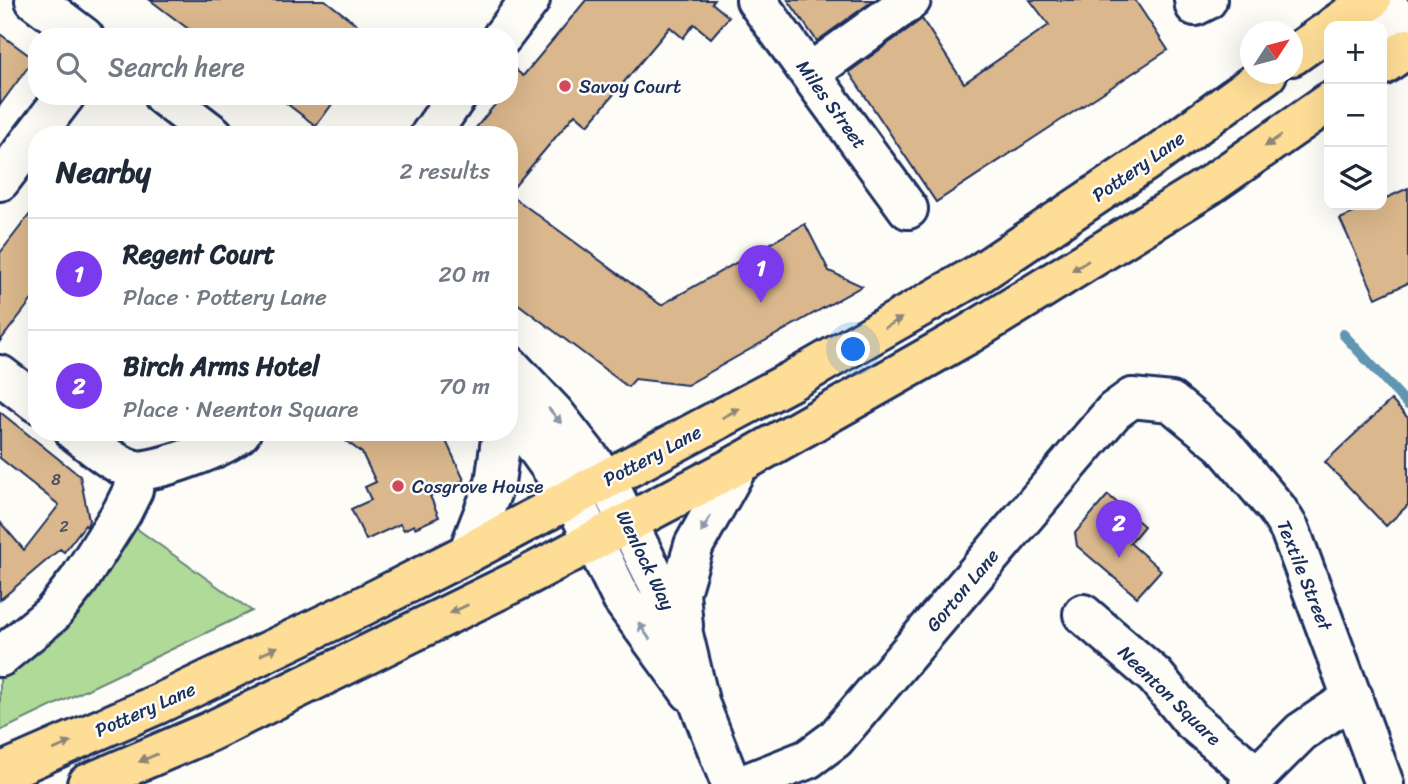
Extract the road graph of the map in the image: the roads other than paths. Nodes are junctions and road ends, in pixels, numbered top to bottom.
1 (35, 0) edge
2 (530, 0) edge
3 (757, 0) edge
4 (911, 0) edge
5 (1194, 0) edge
6 (1207, 0) edge
7 (1371, 0) edge
8 (1383, 0) edge
9 (1341, 21) edge
10 (71, 28) edge
11 (509, 28) edge
12 (1408, 31) edge
13 (1324, 34) edge
14 (1408, 48) edge
15 (1303, 49) edge
16 (1387, 63) edge
17 (810, 73) junction
18 (1253, 84) edge
19 (58, 105) edge
20 (175, 105) edge
21 (451, 105) edge
22 (1324, 105) edge
23 (42, 126) edge
24 (202, 126) edge
25 (436, 126) edge
26 (28, 144) edge
27 (0, 181) edge
28 (908, 209) dead end
29 (0, 375) edge
30 (518, 375) edge
31 (28, 396) edge
32 (1171, 401) joint
33 (518, 422) edge
34 (87, 441) edge
35 (226, 441) edge
36 (501, 441) edge
37 (739, 464) junction
38 (136, 470) junction
39 (606, 479) junction
40 (572, 497) junction
41 (629, 523) junction
42 (594, 542) junction
43 (468, 553) junction
44 (1083, 614) dead end
45 (683, 634) junction
46 (0, 657) edge
47 (1353, 697) junction
48 (700, 705) junction
49 (0, 773) edge
50 (1253, 780) edge
51 (87, 784) edge
52 (731, 784) edge
53 (744, 784) edge
54 (1384, 784) edge

1 - 10 street
2 - 11 street
3 - 17 street, Miles Street
4 - 17 street
5 - 6 street
7 - 9 highway
8 - 12 street
13 - 15 highway
14 - 16 highway
17 - 28 street, Miles Street
39 -> 18 highway, Pottery Lane
19 - 23 street
20 - 24 street
21 - 25 street
22 -> 37 highway
26 - 27 street
29 - 31 street
30 -> 39 street, Wenlock Way
32 - 47 street, Textile Street
32 - 53 street, Gorton Lane
33 - 40 street, Wenlock Way
34 - 38 street
35 - 38 street
36 - 43 street
37 - 41 highway
37 -> 45 street
38 - 46 street
39 - 40 highway, Pottery Lane
39 - 41 street, Wenlock Way
40 - 42 street, Wenlock Way
40 - 43 highway, Pottery Lane
41 - 42 highway
41 - 45 street, Wenlock Way
48 -> 42 street, Wenlock Way
42 -> 51 highway
49 -> 43 highway, Pottery Lane
44 - 50 street, Neenton Square
45 - 48 street, Wenlock Way
47 - 50 street
47 - 54 street, Textile Street
48 - 52 street, Wenlock Way

